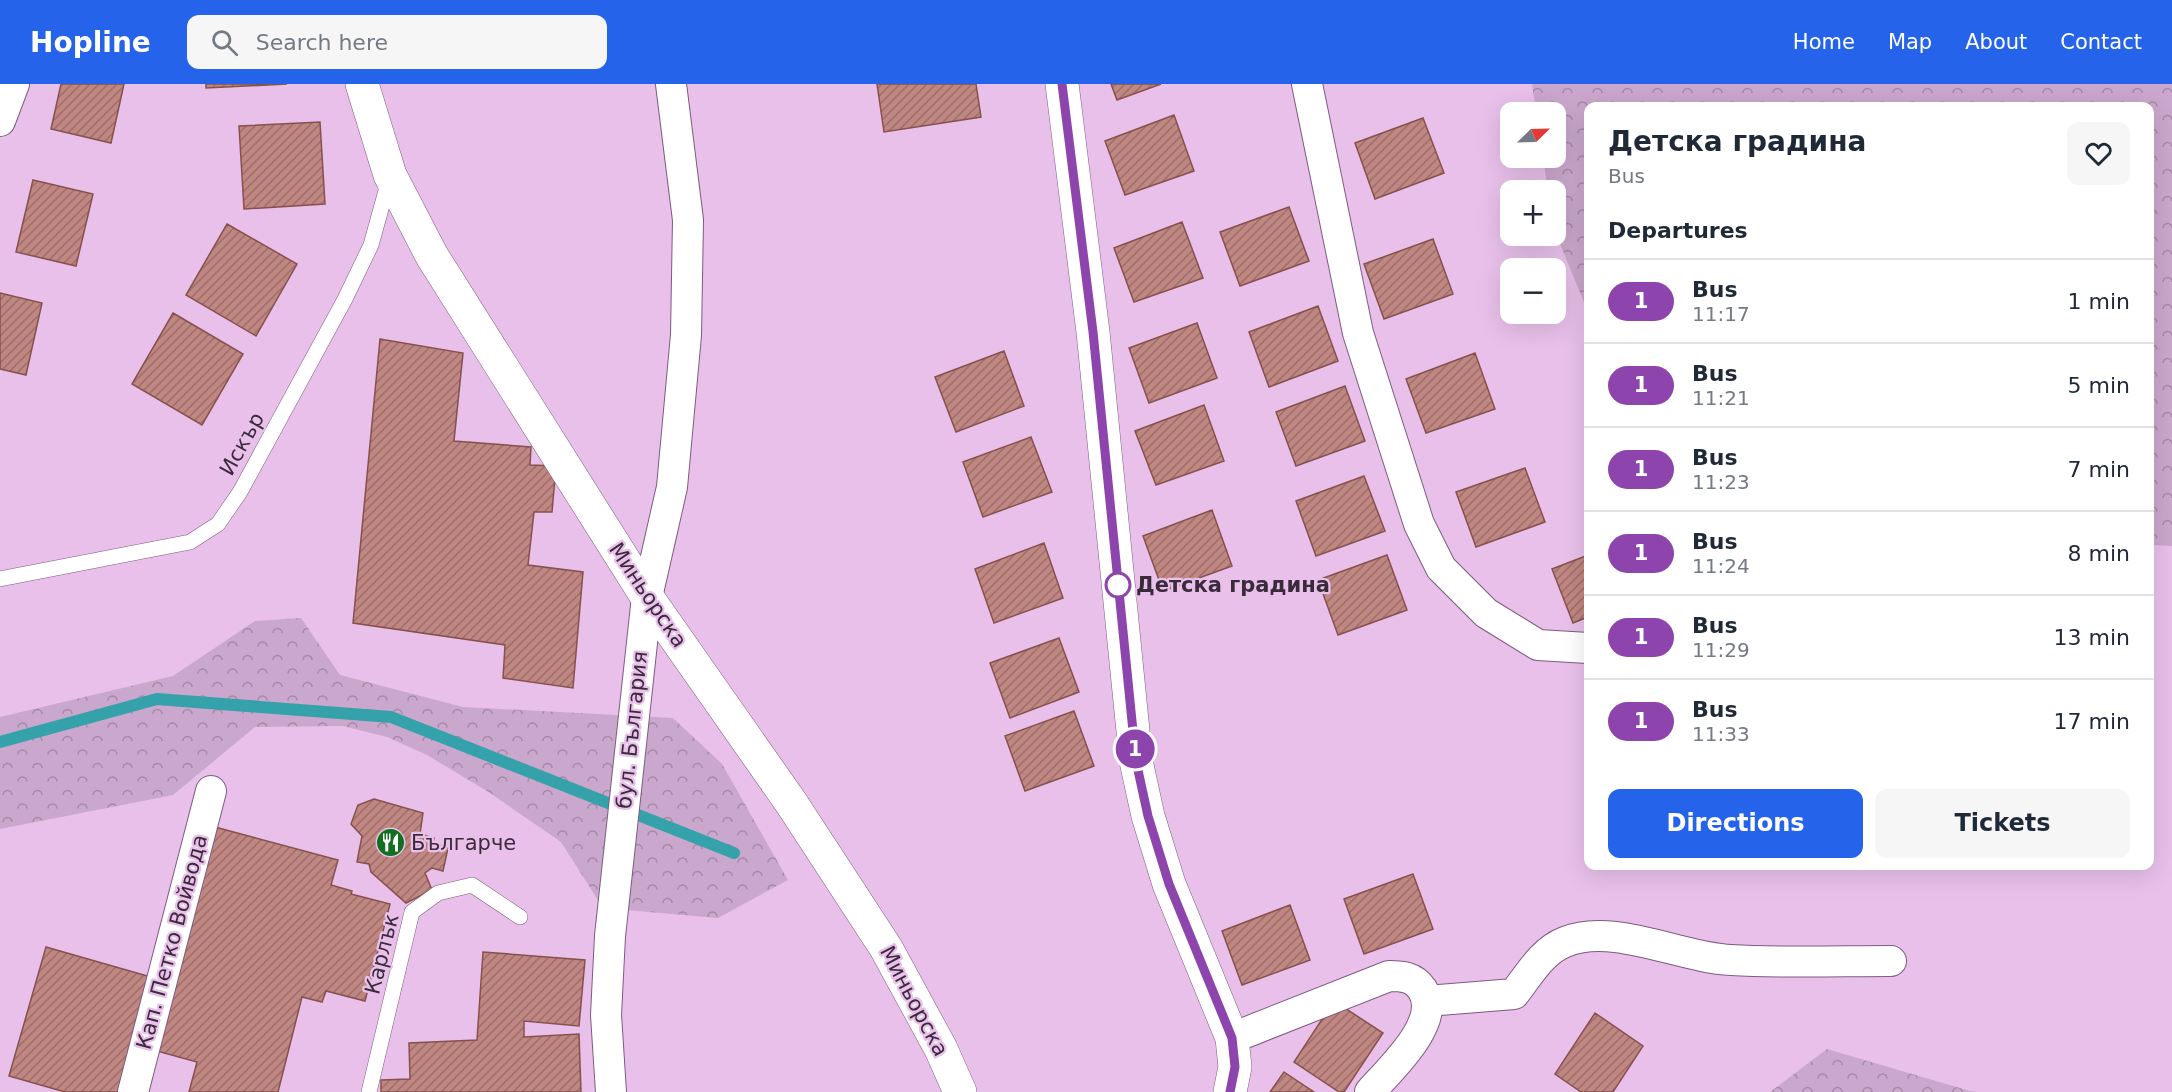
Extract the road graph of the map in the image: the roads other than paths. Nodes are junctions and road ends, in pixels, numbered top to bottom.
1 (14, 84) edge
2 (362, 84) edge
3 (671, 84) edge
4 (1062, 84) edge
5 (1307, 84) edge
6 (0, 121) edge
7 (390, 175) junction
8 (0, 579) edge
9 (647, 597) junction
10 (1584, 648) edge
11 (211, 791) dead end
12 (520, 917) dead end
13 (1891, 961) dead end
14 (1427, 1001) junction
15 (1232, 1038) junction
16 (133, 1092) edge
17 (369, 1092) edge
18 (611, 1092) edge
19 (960, 1092) edge
20 (1230, 1092) edge
21 (1370, 1092) edge

1 - 6 street
2 - 7 street, Миньорска
3 - 9 street, бул. България
4 - 15 street
5 - 10 street
7 - 8 lane, Искър
7 - 9 street, Миньорска
9 - 18 street, бул. България
9 - 19 street, Миньорска
11 - 16 street, Кап. Петко Войвода
12 - 17 lane, Карлък
13 - 14 street
14 - 15 street
14 - 21 street
15 - 20 street

